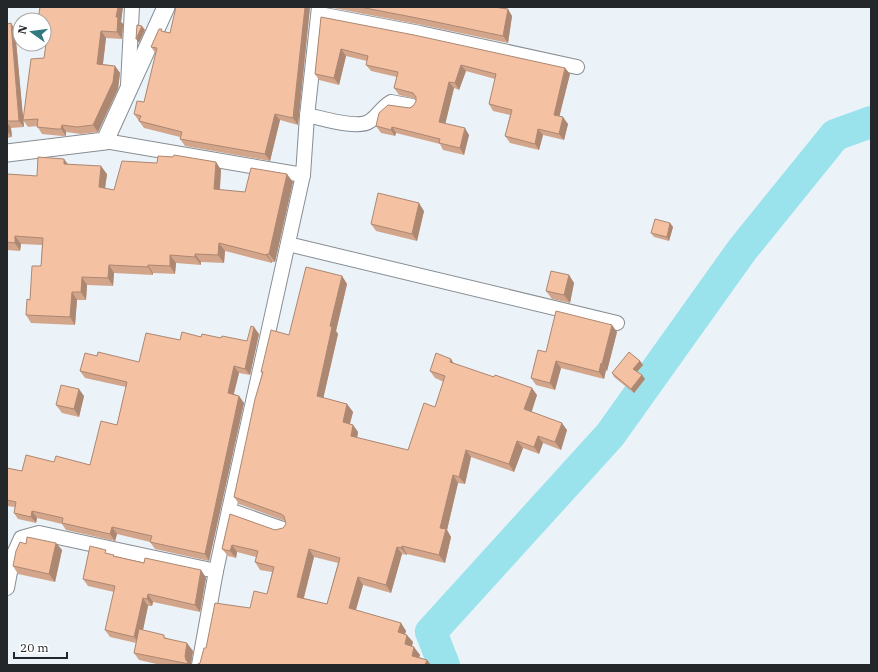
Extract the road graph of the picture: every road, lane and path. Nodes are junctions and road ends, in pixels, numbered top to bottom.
1 (132, 7) edge
2 (166, 7) edge
3 (319, 11) edge
4 (577, 68) dead end
5 (128, 92) junction
6 (412, 106) edge
7 (307, 115) junction
8 (105, 141) junction
9 (7, 153) edge
10 (303, 175) junction
11 (288, 244) junction
12 (616, 323) dead end
13 (229, 510) junction
14 (282, 529) edge
15 (216, 571) junction
16 (7, 588) edge
17 (199, 665) edge

1 - 5 street
2 - 5 street
3 - 4 street
3 - 7 street
5 - 8 street
6 - 7 street
7 - 10 street
8 - 9 street
8 - 10 street
10 - 11 street
11 - 12 street
11 - 13 street
13 - 14 street
13 - 15 street
15 - 16 street
15 - 17 street

